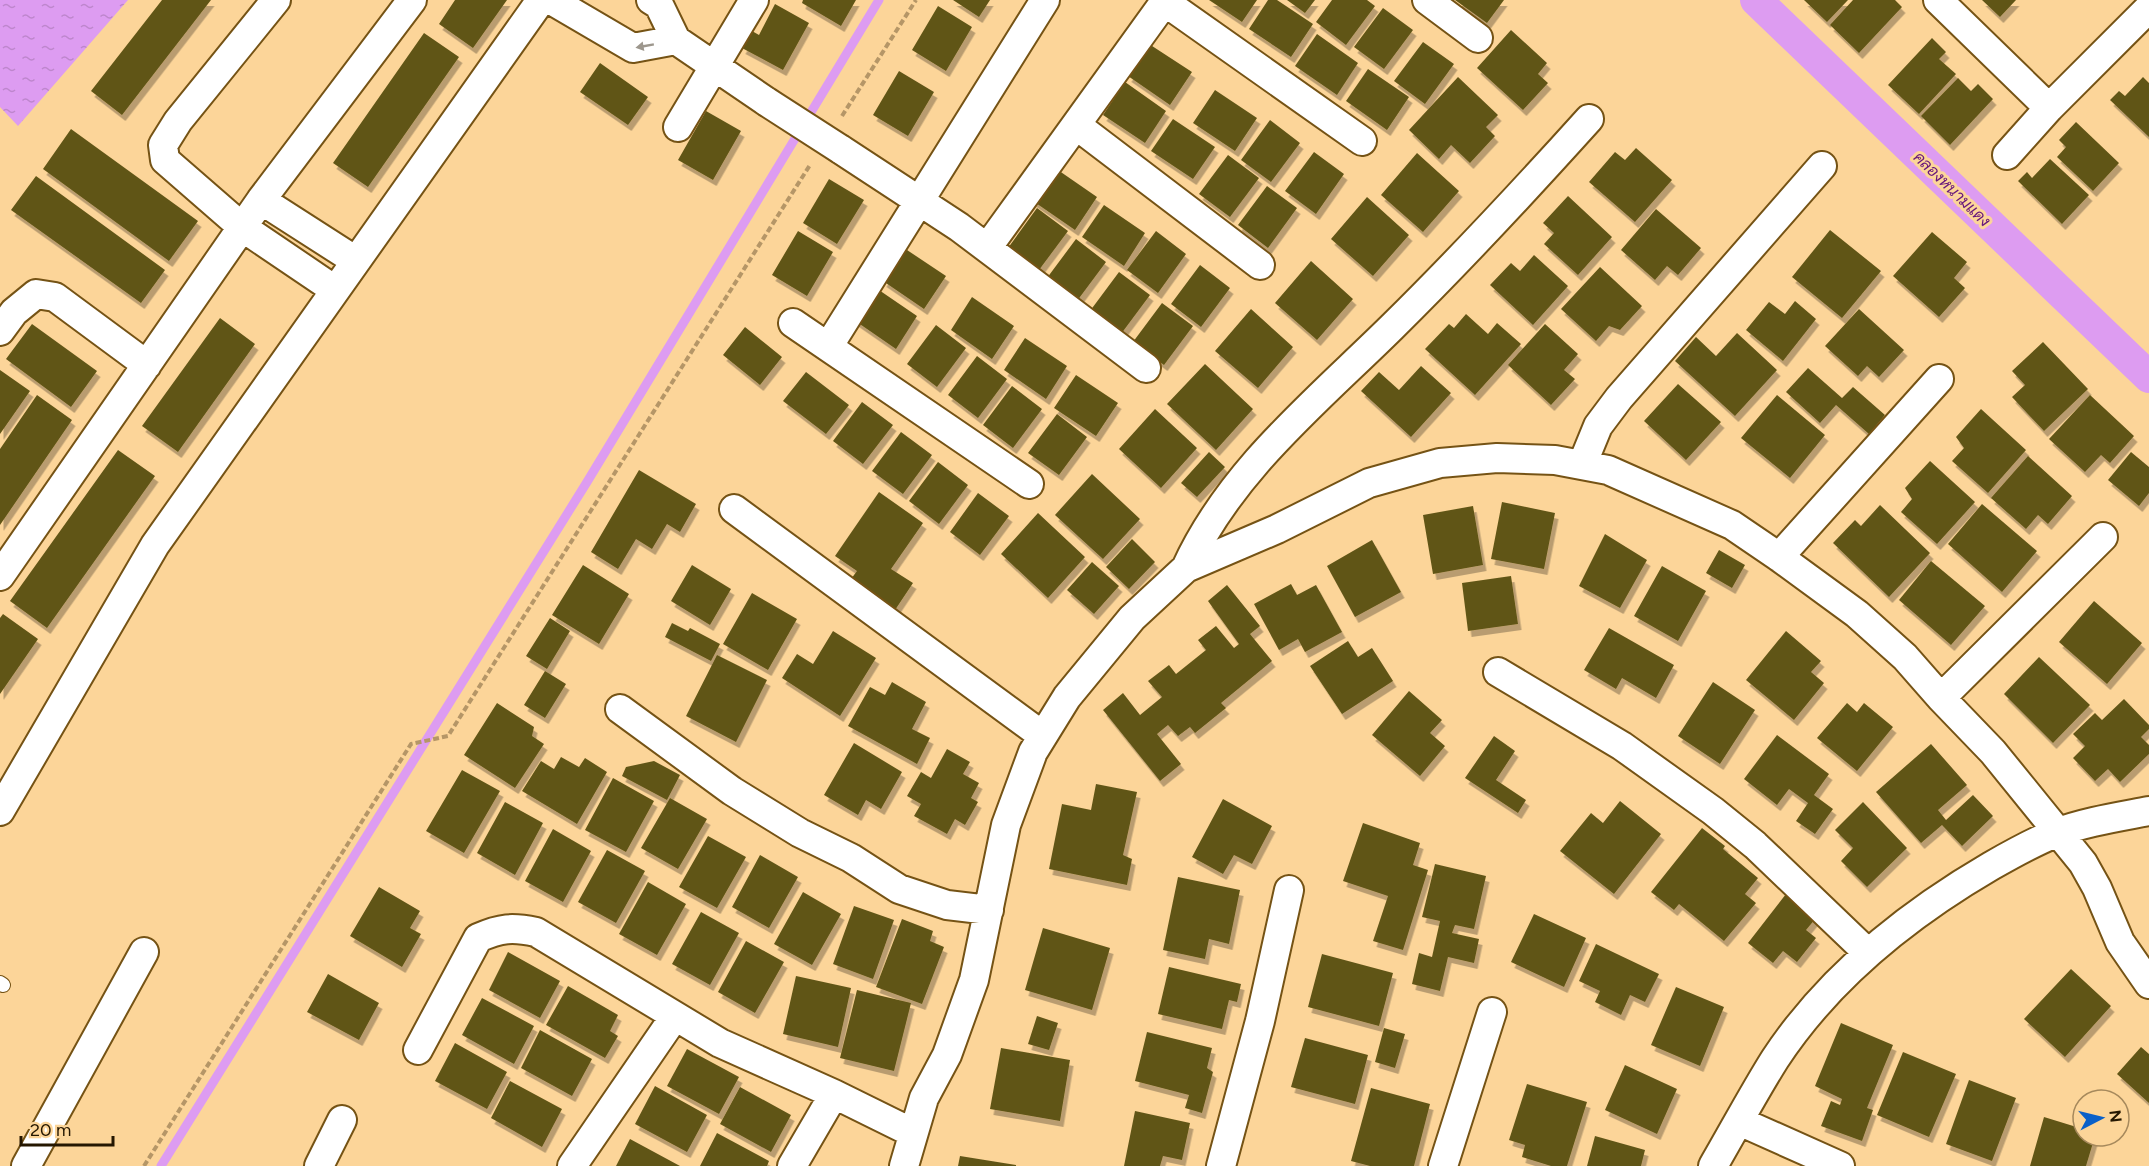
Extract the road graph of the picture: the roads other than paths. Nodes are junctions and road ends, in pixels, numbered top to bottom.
1 (276, 0) edge
2 (412, 0) edge
3 (541, 0) edge
4 (551, 0) edge
5 (651, 0) edge
6 (754, 0) edge
7 (1045, 0) edge
8 (1428, 0) edge
9 (1938, 0) edge
10 (1165, 1) edge
11 (2149, 8) edge
12 (1478, 38) dead end
13 (676, 40) junction
14 (714, 65) junction
15 (2049, 108) junction
16 (1589, 119) dead end
17 (1076, 125) junction
18 (678, 127) dead end
19 (1362, 141) dead end
20 (2007, 155) dead end
21 (1822, 166) dead end
22 (261, 200) junction
23 (918, 200) junction
24 (242, 227) junction
25 (987, 248) junction
26 (356, 261) junction
27 (1260, 265) dead end
28 (335, 290) junction
29 (793, 324) dead end
30 (0, 331) edge
31 (828, 347) junction
32 (147, 365) junction
33 (1146, 368) dead end
34 (1939, 379) dead end
35 (1582, 465) junction
36 (1029, 484) dead end
37 (734, 509) dead end
38 (2103, 537) dead end
39 (1779, 556) junction
40 (1186, 568) junction
41 (0, 576) edge
42 (1498, 672) dead end
43 (1941, 698) junction
44 (620, 709) dead end
45 (1043, 736) junction
46 (0, 811) edge
47 (2149, 811) edge
48 (2057, 833) junction
49 (1290, 890) dead end
50 (989, 910) junction
51 (144, 952) dead end
52 (1868, 953) junction
53 (2149, 984) edge
54 (1492, 1012) dead end
55 (675, 1016) junction
56 (418, 1050) dead end
57 (834, 1094) junction
58 (342, 1120) dead end
59 (1739, 1121) junction
60 (913, 1133) junction
61 (26, 1166) edge
62 (319, 1166) edge
63 (572, 1166) edge
64 (792, 1166) edge
65 (904, 1166) edge
66 (1221, 1166) edge
67 (1443, 1166) edge
68 (1713, 1166) edge
69 (1840, 1166) edge

1 - 24 street
2 - 22 street
3 - 26 street
13 -> 4 street
5 - 13 street
6 - 14 street
7 - 23 street
8 - 12 street
9 - 15 street
10 - 17 street
10 - 19 street
11 - 15 street
13 - 14 street
14 - 18 street
14 - 23 street, bridge
15 - 20 street
16 - 40 street
17 - 25 street
17 - 27 street
21 - 35 street
22 - 24 street
22 - 26 street
23 - 25 street
23 - 31 street
24 - 28 street
24 - 32 street
25 - 33 street
26 - 28 street
28 - 46 street
29 - 31 street
30 - 32 street
31 - 36 street
32 - 41 street
34 - 39 street
35 - 39 street
35 - 40 street
37 - 45 street
38 - 43 street
39 - 43 street
40 - 45 street
42 - 52 street
43 - 48 street
44 - 50 street
45 - 50 street
47 - 48 street
48 - 52 street
48 - 53 street
49 - 66 street
50 - 60 street
51 - 61 street
52 - 59 street
54 - 67 street
55 - 56 street
55 - 57 street
55 - 63 street
57 - 60 street
57 - 64 street
58 - 62 street
59 - 68 street
59 - 69 street
60 - 65 street

